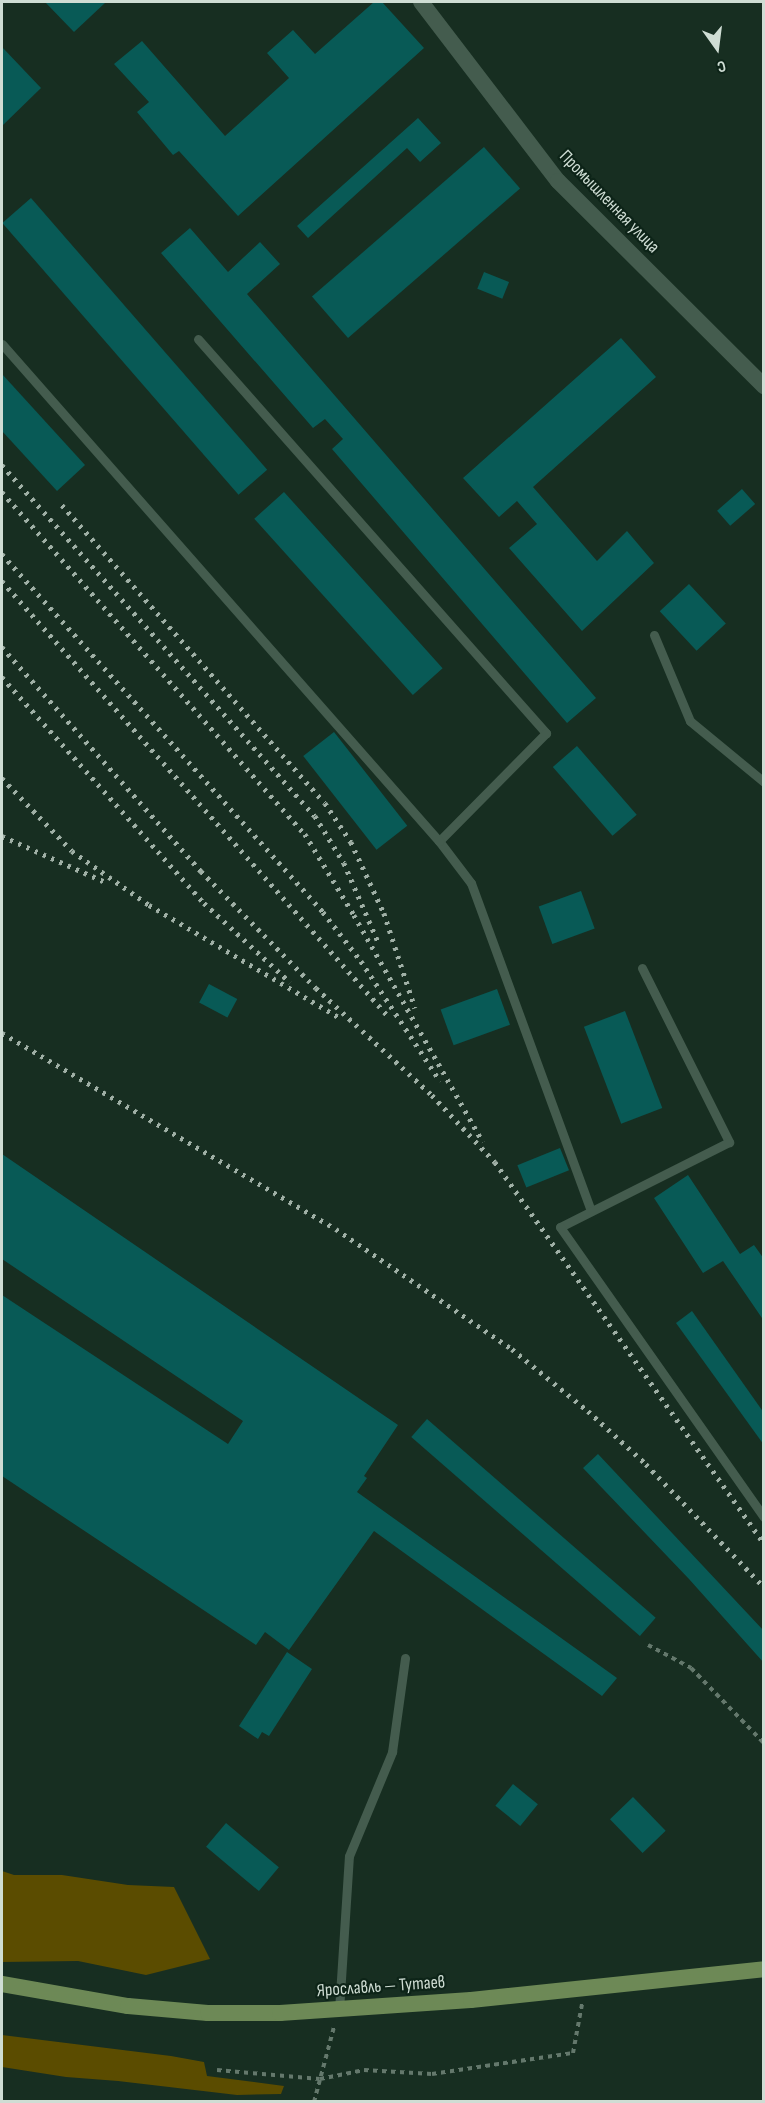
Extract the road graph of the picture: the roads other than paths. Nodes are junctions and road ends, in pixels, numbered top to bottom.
1 (421, 2) edge
2 (198, 339) dead end
3 (2, 344) edge
4 (764, 386) edge
5 (654, 635) dead end
6 (764, 782) edge
7 (439, 841) junction
8 (642, 968) dead end
9 (591, 1211) junction
10 (764, 1517) edge
11 (405, 1658) dead end
12 (764, 1969) edge
13 (2, 1984) edge
14 (339, 2010) junction

1 - 4 street, Промышленная улица
2 - 7 lane
3 - 7 lane
5 - 6 lane
7 - 9 lane
8 - 9 lane
9 - 10 lane
11 - 14 lane
12 - 14 main road, Ярославль — Тутаев
13 - 14 main road, Ярославль — Тутаев

